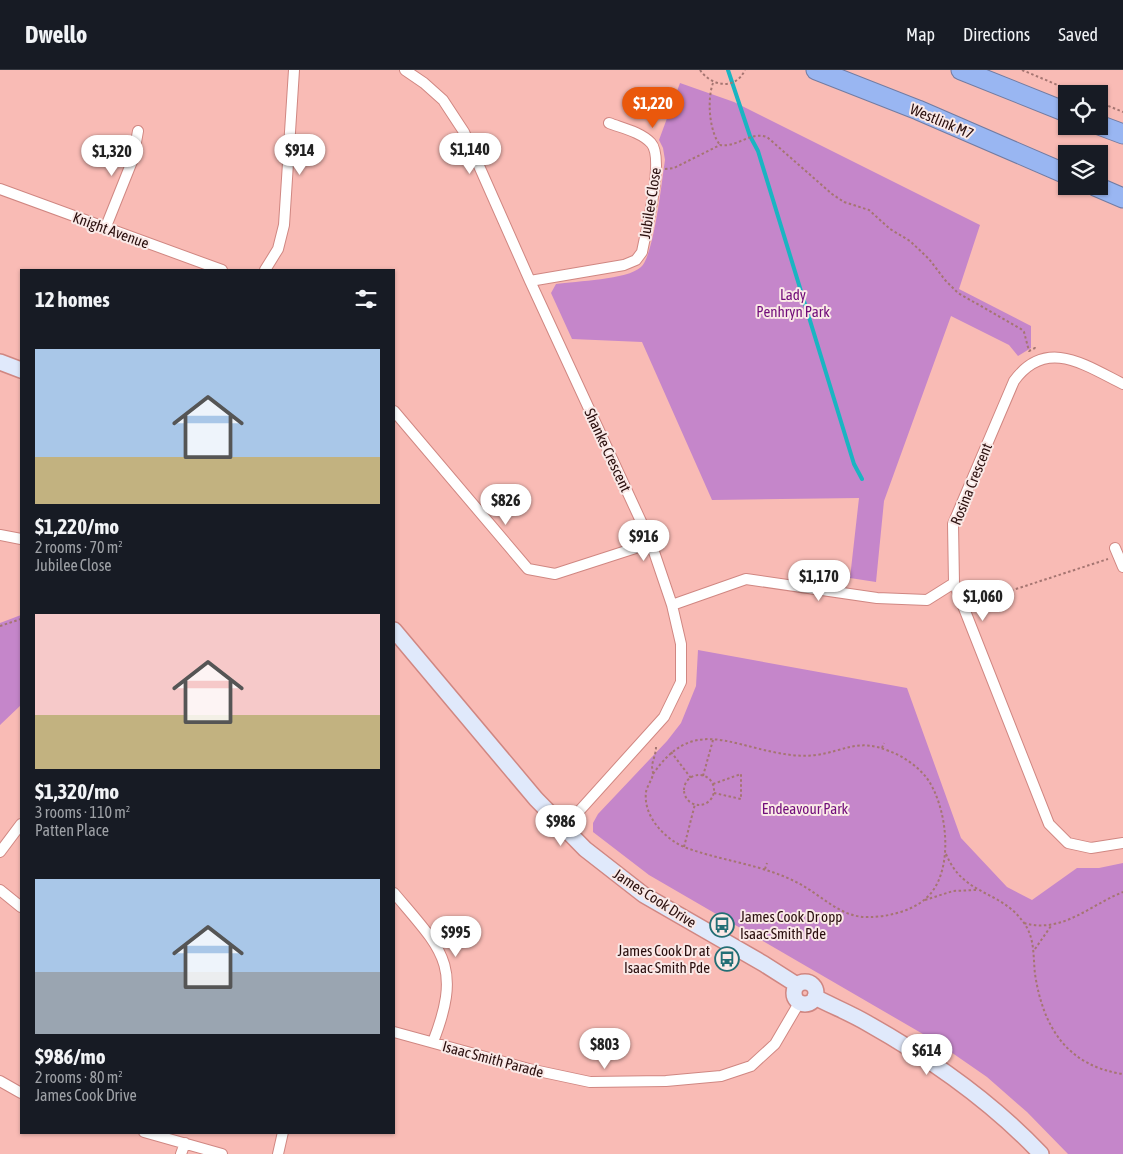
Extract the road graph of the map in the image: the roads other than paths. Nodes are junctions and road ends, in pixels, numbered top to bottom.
1 (294, 70) edge
2 (405, 70) edge
3 (816, 70) edge
4 (961, 70) edge
5 (1058, 109) edge
6 (609, 123) dead end
7 (1108, 128) edge
8 (138, 131) dead end
9 (1123, 134) edge
10 (1058, 171) edge
11 (0, 189) edge
12 (105, 229) junction
13 (219, 269) edge
14 (266, 269) edge
15 (530, 281) junction
16 (0, 362) edge
17 (20, 370) edge
18 (1123, 384) edge
19 (395, 412) edge
20 (0, 535) edge
21 (20, 539) edge
22 (651, 543) junction
23 (1115, 548) road end
24 (1123, 567) edge
25 (954, 583) junction
26 (672, 605) junction
27 (395, 631) edge
28 (20, 825) edge
29 (563, 829) junction
30 (1123, 843) edge
31 (0, 852) edge
32 (0, 890) edge
33 (395, 894) edge
34 (20, 906) edge
35 (797, 985) junction
36 (816, 997) junction
37 (799, 1002) junction
38 (395, 1032) edge
39 (434, 1042) junction
40 (0, 1081) edge
41 (20, 1092) edge
42 (151, 1134) edge
43 (283, 1134) edge
44 (185, 1143) junction
45 (182, 1154) edge
46 (222, 1154) edge
47 (278, 1154) edge
48 (1041, 1154) edge

1 - 14 street
2 - 15 street, Shanke Crescent
3 - 10 highway, Westlink M7
4 - 5 highway
6 - 15 street, Jubilee Close
7 - 9 highway
8 - 12 street
11 - 12 street, Knight Avenue
12 - 13 street, Knight Avenue
15 - 22 street, Shanke Crescent
16 - 17 street
18 - 25 street, Rosina Crescent
19 - 22 street
20 - 21 street
22 - 26 street, Shanke Crescent
23 - 24 street
25 - 26 street
25 - 30 street, Rosina Crescent
26 - 29 street, Shanke Crescent
27 - 29 street, James Cook Drive
28 - 31 street
29 - 35 street, James Cook Drive
32 - 34 street
33 - 39 street
35 - 36 street
35 - 37 street
36 - 37 street
36 - 48 street
37 - 39 street, Isaac Smith Parade
38 - 39 street, Isaac Smith Parade
40 - 41 street
42 - 44 street
43 - 47 street
44 - 45 street
44 - 46 street

